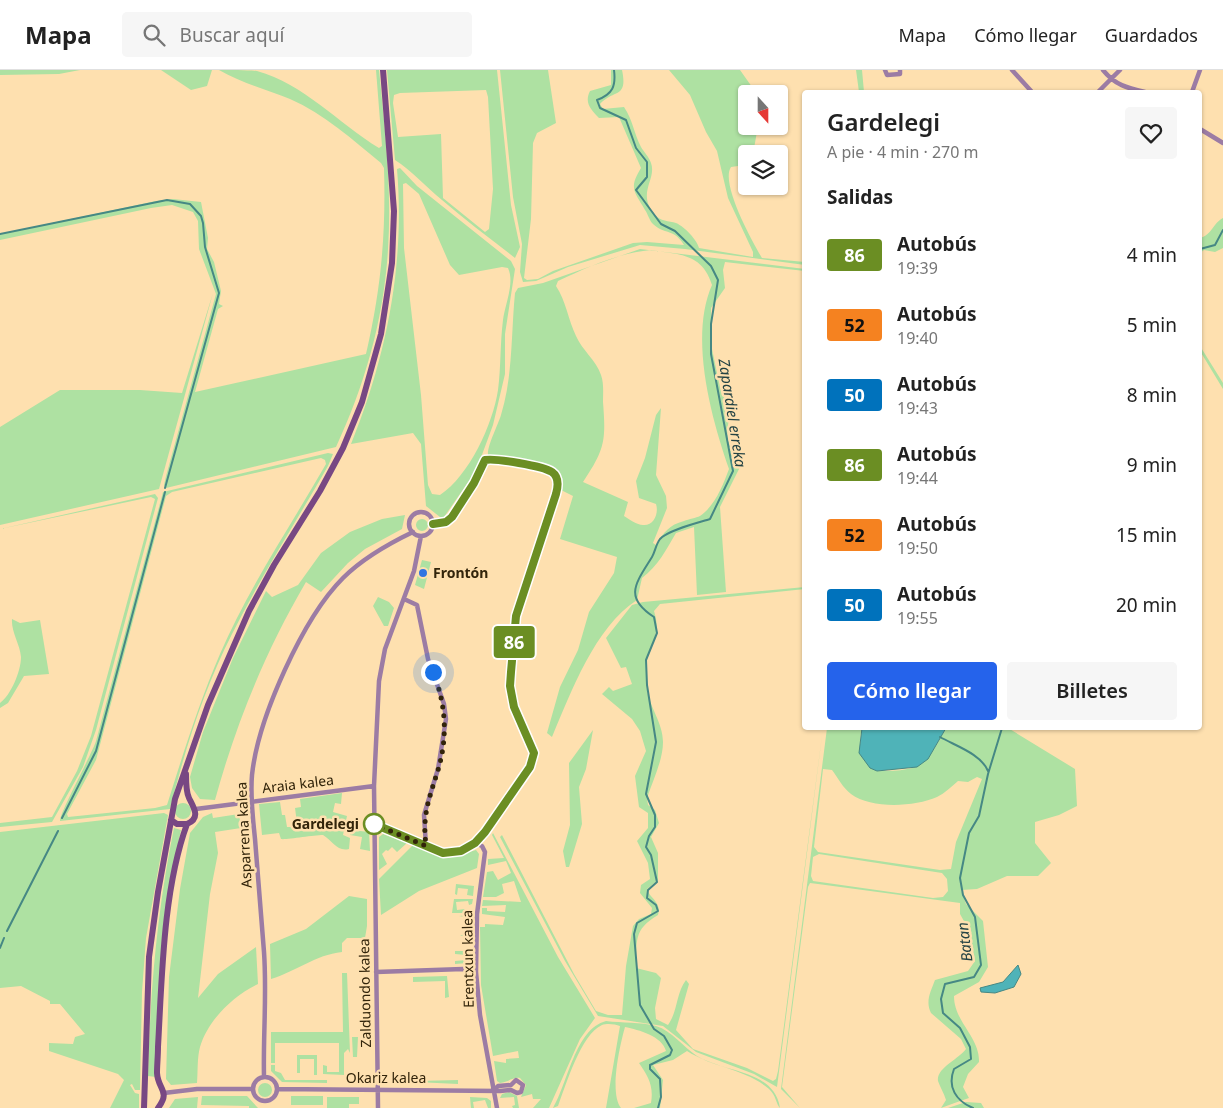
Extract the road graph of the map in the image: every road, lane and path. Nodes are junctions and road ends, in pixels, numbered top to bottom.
1 (383, 70) edge
2 (885, 70) edge
3 (900, 70) edge
4 (1012, 70) edge
5 (1103, 70) edge
6 (1120, 70) edge
7 (1200, 70) edge
8 (1111, 81) junction
9 (1030, 90) edge
10 (1100, 90) edge
11 (1136, 90) edge
12 (1193, 90) edge
13 (1202, 130) edge
14 (1223, 143) edge
15 (433, 524) junction
16 (413, 532) junction
17 (421, 536) junction
18 (404, 599) junction
19 (186, 771) junction
20 (374, 786) junction
21 (175, 799) junction
22 (190, 800) junction
23 (251, 801) junction
24 (196, 809) junction
25 (171, 820) junction
26 (186, 824) junction
27 (374, 824) junction
28 (475, 843) junction
29 (426, 846) junction
30 (376, 972) junction
31 (476, 972) junction
32 (264, 1078) junction
33 (144, 1083) junction
34 (160, 1084) junction
35 (253, 1088) junction
36 (277, 1089) junction
37 (378, 1090) junction
38 (494, 1090) junction
39 (164, 1094) junction
40 (264, 1101) junction
41 (145, 1107) edge
42 (157, 1108) edge
43 (264, 1108) edge
44 (378, 1108) edge
45 (497, 1108) edge

1 - 19 main road
2 - 3 street
4 - 9 street
5 - 8 street
6 - 8 street
7 - 12 street
8 - 10 street
8 - 11 street
13 - 14 street
15 - 16 street
15 - 17 street
15 - 28 street
16 - 17 street
16 - 23 street, Asparrena kalea
17 - 18 street, Zalduondo kalea
18 - 20 street, Zalduondo kalea
18 - 29 street
19 - 21 main road
19 - 22 main road
20 - 23 street, Araia kalea
20 - 27 street, Zalduondo kalea
21 - 22 main road
21 - 25 main road
22 - 24 main road
23 - 24 street, Araia kalea
23 - 32 street, Asparrena kalea
24 - 26 main road
25 - 26 main road
25 - 33 main road
26 - 34 main road
27 - 29 street
27 - 30 street, Zalduondo kalea
28 - 29 street
28 - 31 street, Erentxun kalea
30 - 31 street
30 - 37 street, Zalduondo kalea
31 - 38 street, Erentxun kalea
32 - 35 street
32 - 36 street
33 - 34 main road
33 - 41 main road
34 - 39 main road
35 - 39 street
35 - 40 street
36 - 37 street, Okariz kalea
36 - 40 street
37 - 38 street, Okariz kalea
37 - 44 street, Zalduondo kalea
38 - 38 street, Okariz kalea
38 - 45 street, Erentxun kalea
39 - 42 main road
40 - 43 street

